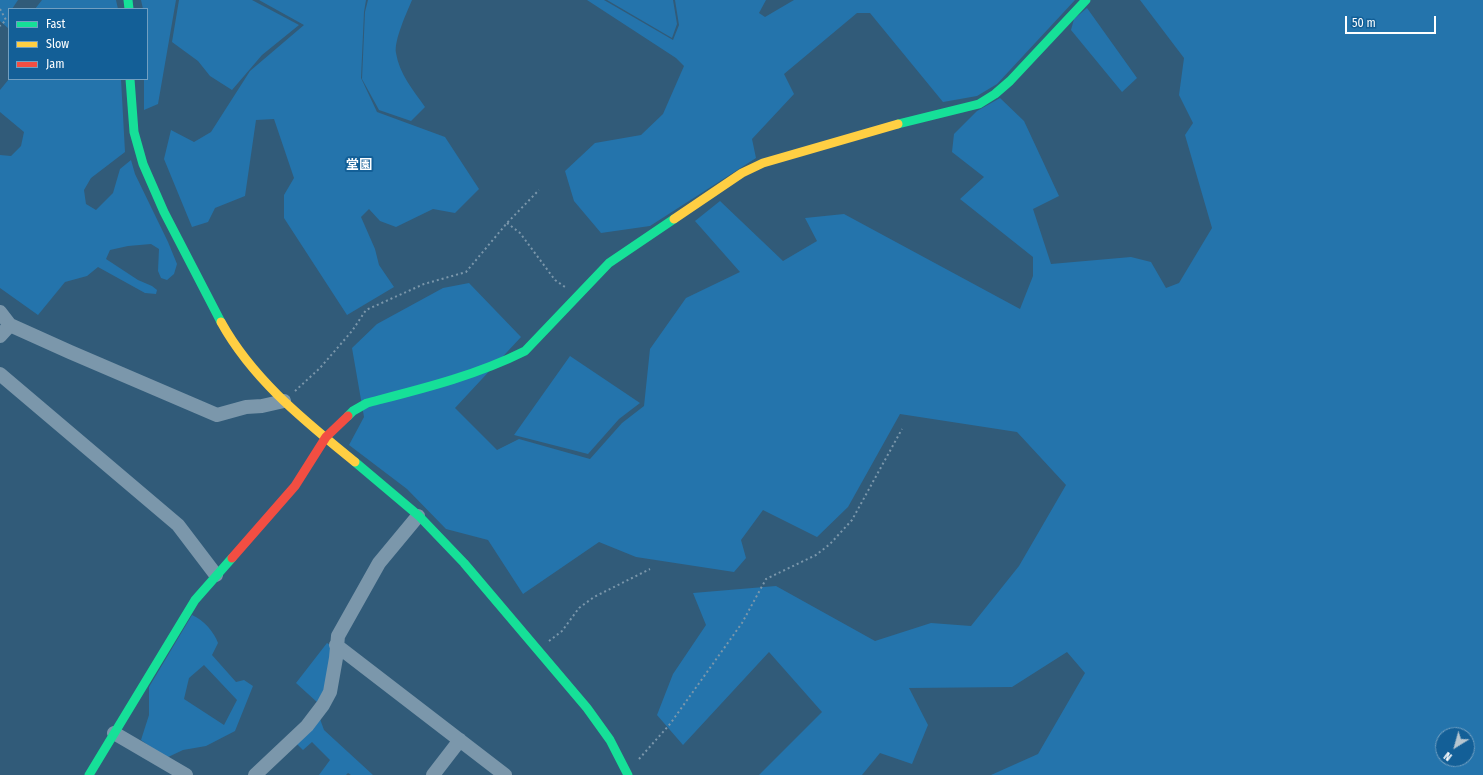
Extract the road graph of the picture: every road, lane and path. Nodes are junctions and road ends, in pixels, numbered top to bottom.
1 (1086, 0) edge
2 (0, 9) edge
3 (0, 26) edge
4 (130, 80) edge
5 (539, 190) dead end
6 (507, 223) junction
7 (578, 295) junction
8 (0, 312) edge
9 (10, 325) junction
10 (0, 336) edge
11 (0, 374) edge
12 (284, 401) junction
13 (902, 429) dead end
14 (326, 436) junction
15 (418, 516) junction
16 (650, 569) dead end
17 (216, 575) junction
18 (336, 645) junction
19 (537, 650) junction
20 (114, 733) junction
21 (460, 740) junction
22 (626, 774) edge
23 (89, 775) edge
24 (186, 775) edge
25 (254, 775) edge
26 (433, 775) edge
27 (505, 775) edge

1 - 7 street
2 - 3 path
4 - 12 street
5 - 6 path
6 - 7 path
6 - 12 path
7 - 14 street
8 - 9 street
9 - 10 street
9 - 12 street
11 - 17 street
12 - 14 street
13 - 22 path
14 - 15 street
14 - 17 street
15 - 18 street
15 - 19 street
16 - 19 path
17 - 20 street
18 - 21 street
18 - 25 street
19 - 22 street
20 - 23 street
20 - 24 street
21 - 26 street
21 - 27 street

